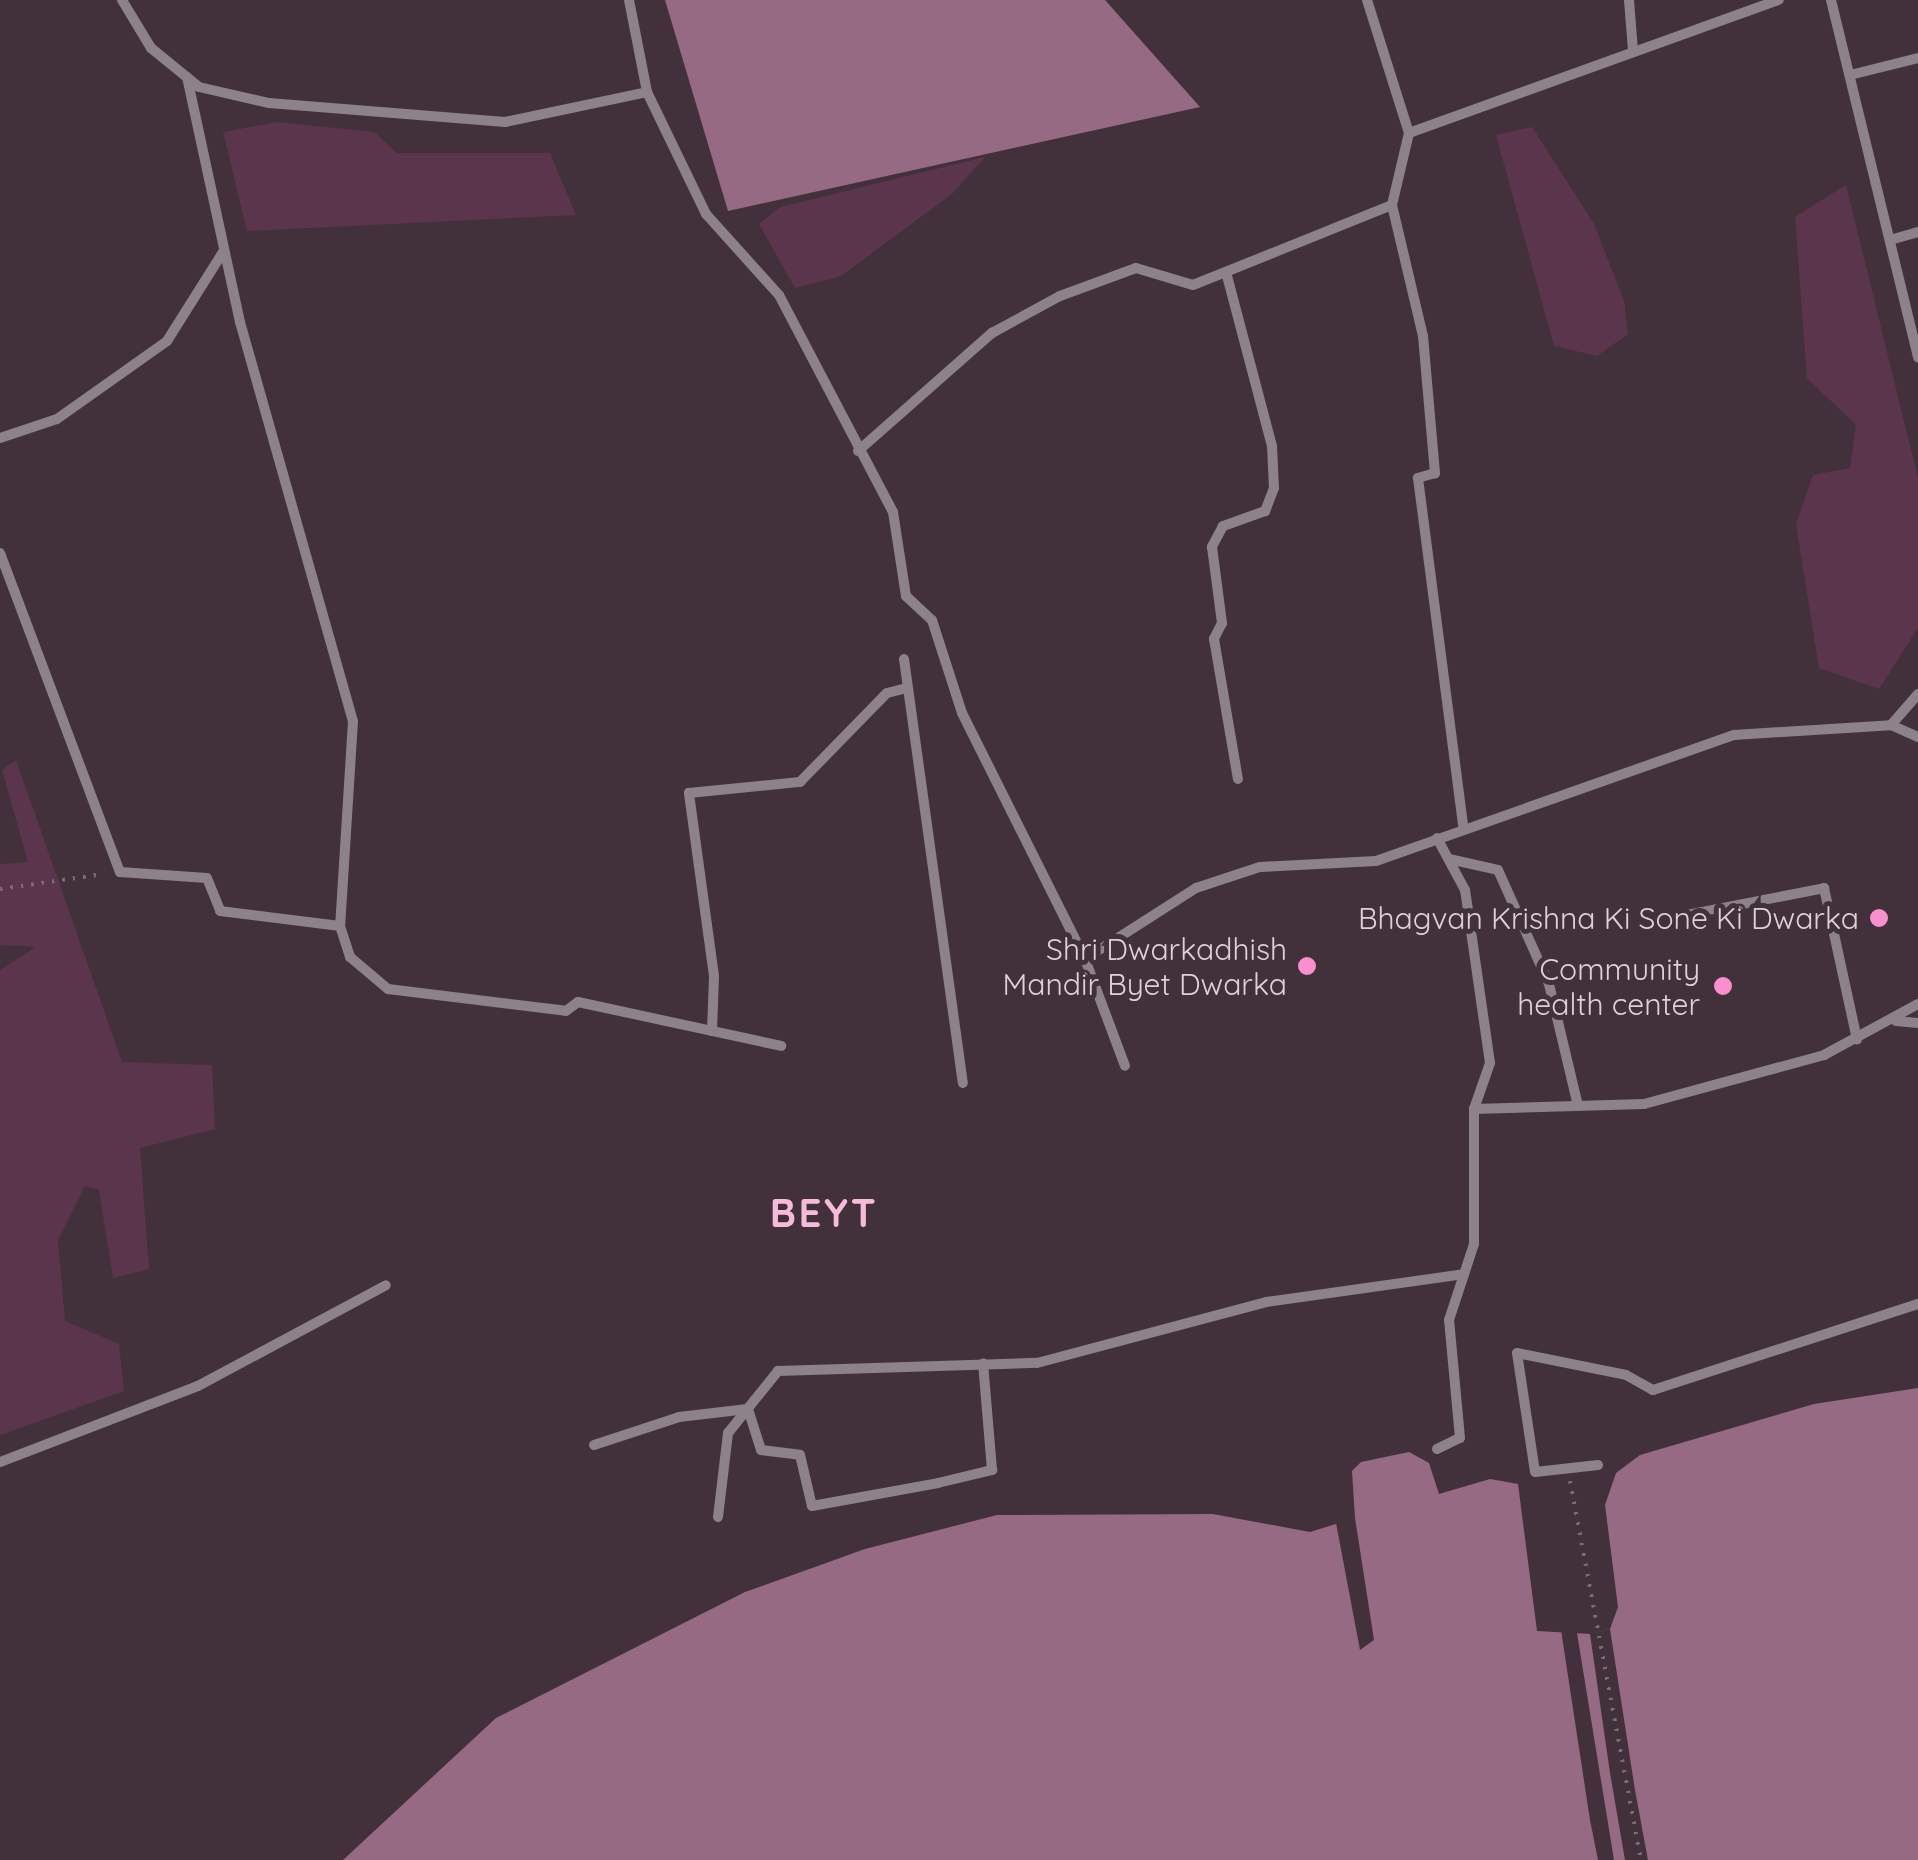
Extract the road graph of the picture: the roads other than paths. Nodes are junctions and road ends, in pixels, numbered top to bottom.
1 (122, 0) edge
2 (630, 0) edge
3 (1367, 0) edge
4 (1629, 0) edge
5 (1779, 0) edge
6 (1831, 0) edge
7 (1633, 51) junction
8 (1918, 58) edge
9 (1850, 75) junction
10 (188, 78) junction
11 (648, 92) junction
12 (1409, 133) junction
13 (1392, 205) junction
14 (1918, 232) edge
15 (1890, 240) junction
16 (223, 252) junction
17 (1226, 272) junction
18 (1918, 358) edge
19 (0, 438) edge
20 (858, 450) junction
21 (0, 553) edge
22 (904, 659) dead end
23 (907, 688) junction
24 (1918, 694) edge
25 (1891, 725) junction
26 (1918, 737) edge
27 (1238, 779) dead end
28 (1463, 826) junction
29 (1437, 838) junction
30 (1448, 860) junction
31 (1686, 915) dead end
32 (340, 926) junction
33 (1085, 958) junction
34 (1918, 1004) edge
35 (1895, 1021) junction
36 (1918, 1023) edge
37 (712, 1031) junction
38 (1857, 1040) junction
39 (781, 1046) dead end
40 (1125, 1066) dead end
41 (963, 1083) dead end
42 (1578, 1106) junction
43 (1474, 1109) junction
44 (1464, 1274) junction
45 (386, 1285) dead end
46 (1918, 1304) edge
47 (983, 1363) junction
48 (748, 1409) junction
49 (594, 1445) dead end
50 (1436, 1449) dead end
51 (0, 1462) edge
52 (1598, 1465) dead end
53 (718, 1517) dead end

1 - 10 street
2 - 11 street
3 - 12 street
4 - 7 street
5 - 7 street
6 - 9 street
7 - 12 street
8 - 9 street
9 - 15 street
10 - 11 street
10 - 16 street
11 - 20 street
12 - 13 street
13 - 17 street
13 - 28 street
14 - 15 street
15 - 18 street
16 - 19 street
16 - 32 street
17 - 20 street
17 - 27 street
20 - 33 street
21 - 32 street
22 - 23 street
23 - 37 street
23 - 41 street
24 - 25 street
25 - 26 street
25 - 28 street
28 - 29 street
29 - 30 street
29 - 33 street
30 - 42 street
30 - 43 street
31 - 38 street
32 - 37 street
33 - 40 street
34 - 35 street
35 - 36 street
35 - 38 street
37 - 39 street
38 - 42 street
42 - 43 street
43 - 44 street
44 - 47 street
44 - 50 street
45 - 51 street
46 - 52 street
47 - 48 street
47 - 48 street
48 - 49 street
48 - 53 street

